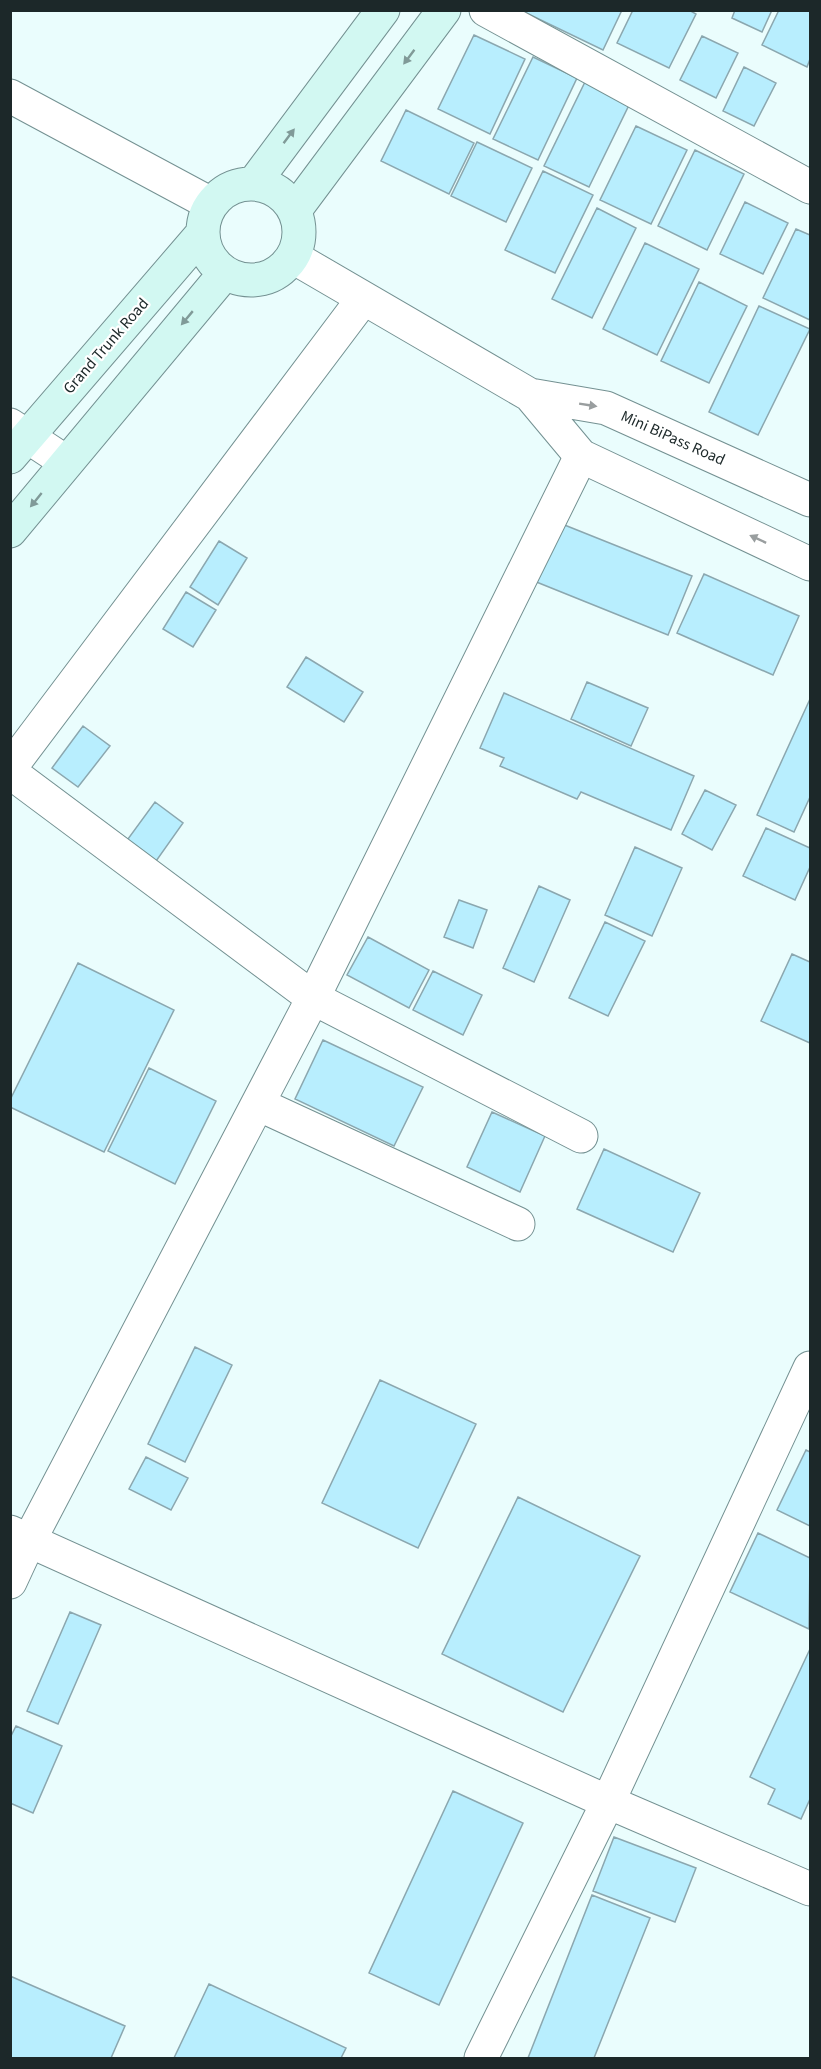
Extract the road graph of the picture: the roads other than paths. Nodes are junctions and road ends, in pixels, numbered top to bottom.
1 (383, 10) edge
2 (444, 10) edge
3 (486, 10) edge
4 (10, 96) edge
5 (255, 183) junction
6 (810, 187) edge
7 (211, 204) junction
8 (295, 210) junction
9 (201, 234) junction
10 (292, 257) junction
11 (225, 273) junction
12 (363, 300) junction
13 (530, 395) junction
14 (16, 439) edge
15 (581, 456) junction
16 (66, 462) junction
17 (810, 500) edge
18 (10, 531) edge
19 (810, 564) edge
20 (10, 770) edge
21 (313, 998) junction
22 (258, 1104) junction
23 (581, 1136) dead end
24 (518, 1224) dead end
25 (810, 1368) edge
26 (20, 1537) edge
27 (10, 1582) edge
28 (608, 1802) junction
29 (810, 1889) edge
30 (481, 2058) edge

5 -> 1 main road
2 -> 8 main road
3 - 6 street
4 - 7 street
5 - 7 main road
5 - 8 main road
7 - 9 main road, Grand Trunk Road
8 - 10 main road
9 - 11 main road
9 - 14 main road, Grand Trunk Road
10 - 11 main road
10 - 12 street
11 -> 16 main road
12 - 13 street
12 - 20 street
13 - 15 street
13 -> 17 street, Mini BiPass Road
14 - 16 street
19 -> 15 street
15 - 21 street
16 -> 18 main road
20 - 21 street
21 - 22 street
21 - 23 street
22 - 24 street
22 - 26 street
25 - 28 street
26 - 27 street
26 - 28 street
28 - 29 street
28 - 30 street

